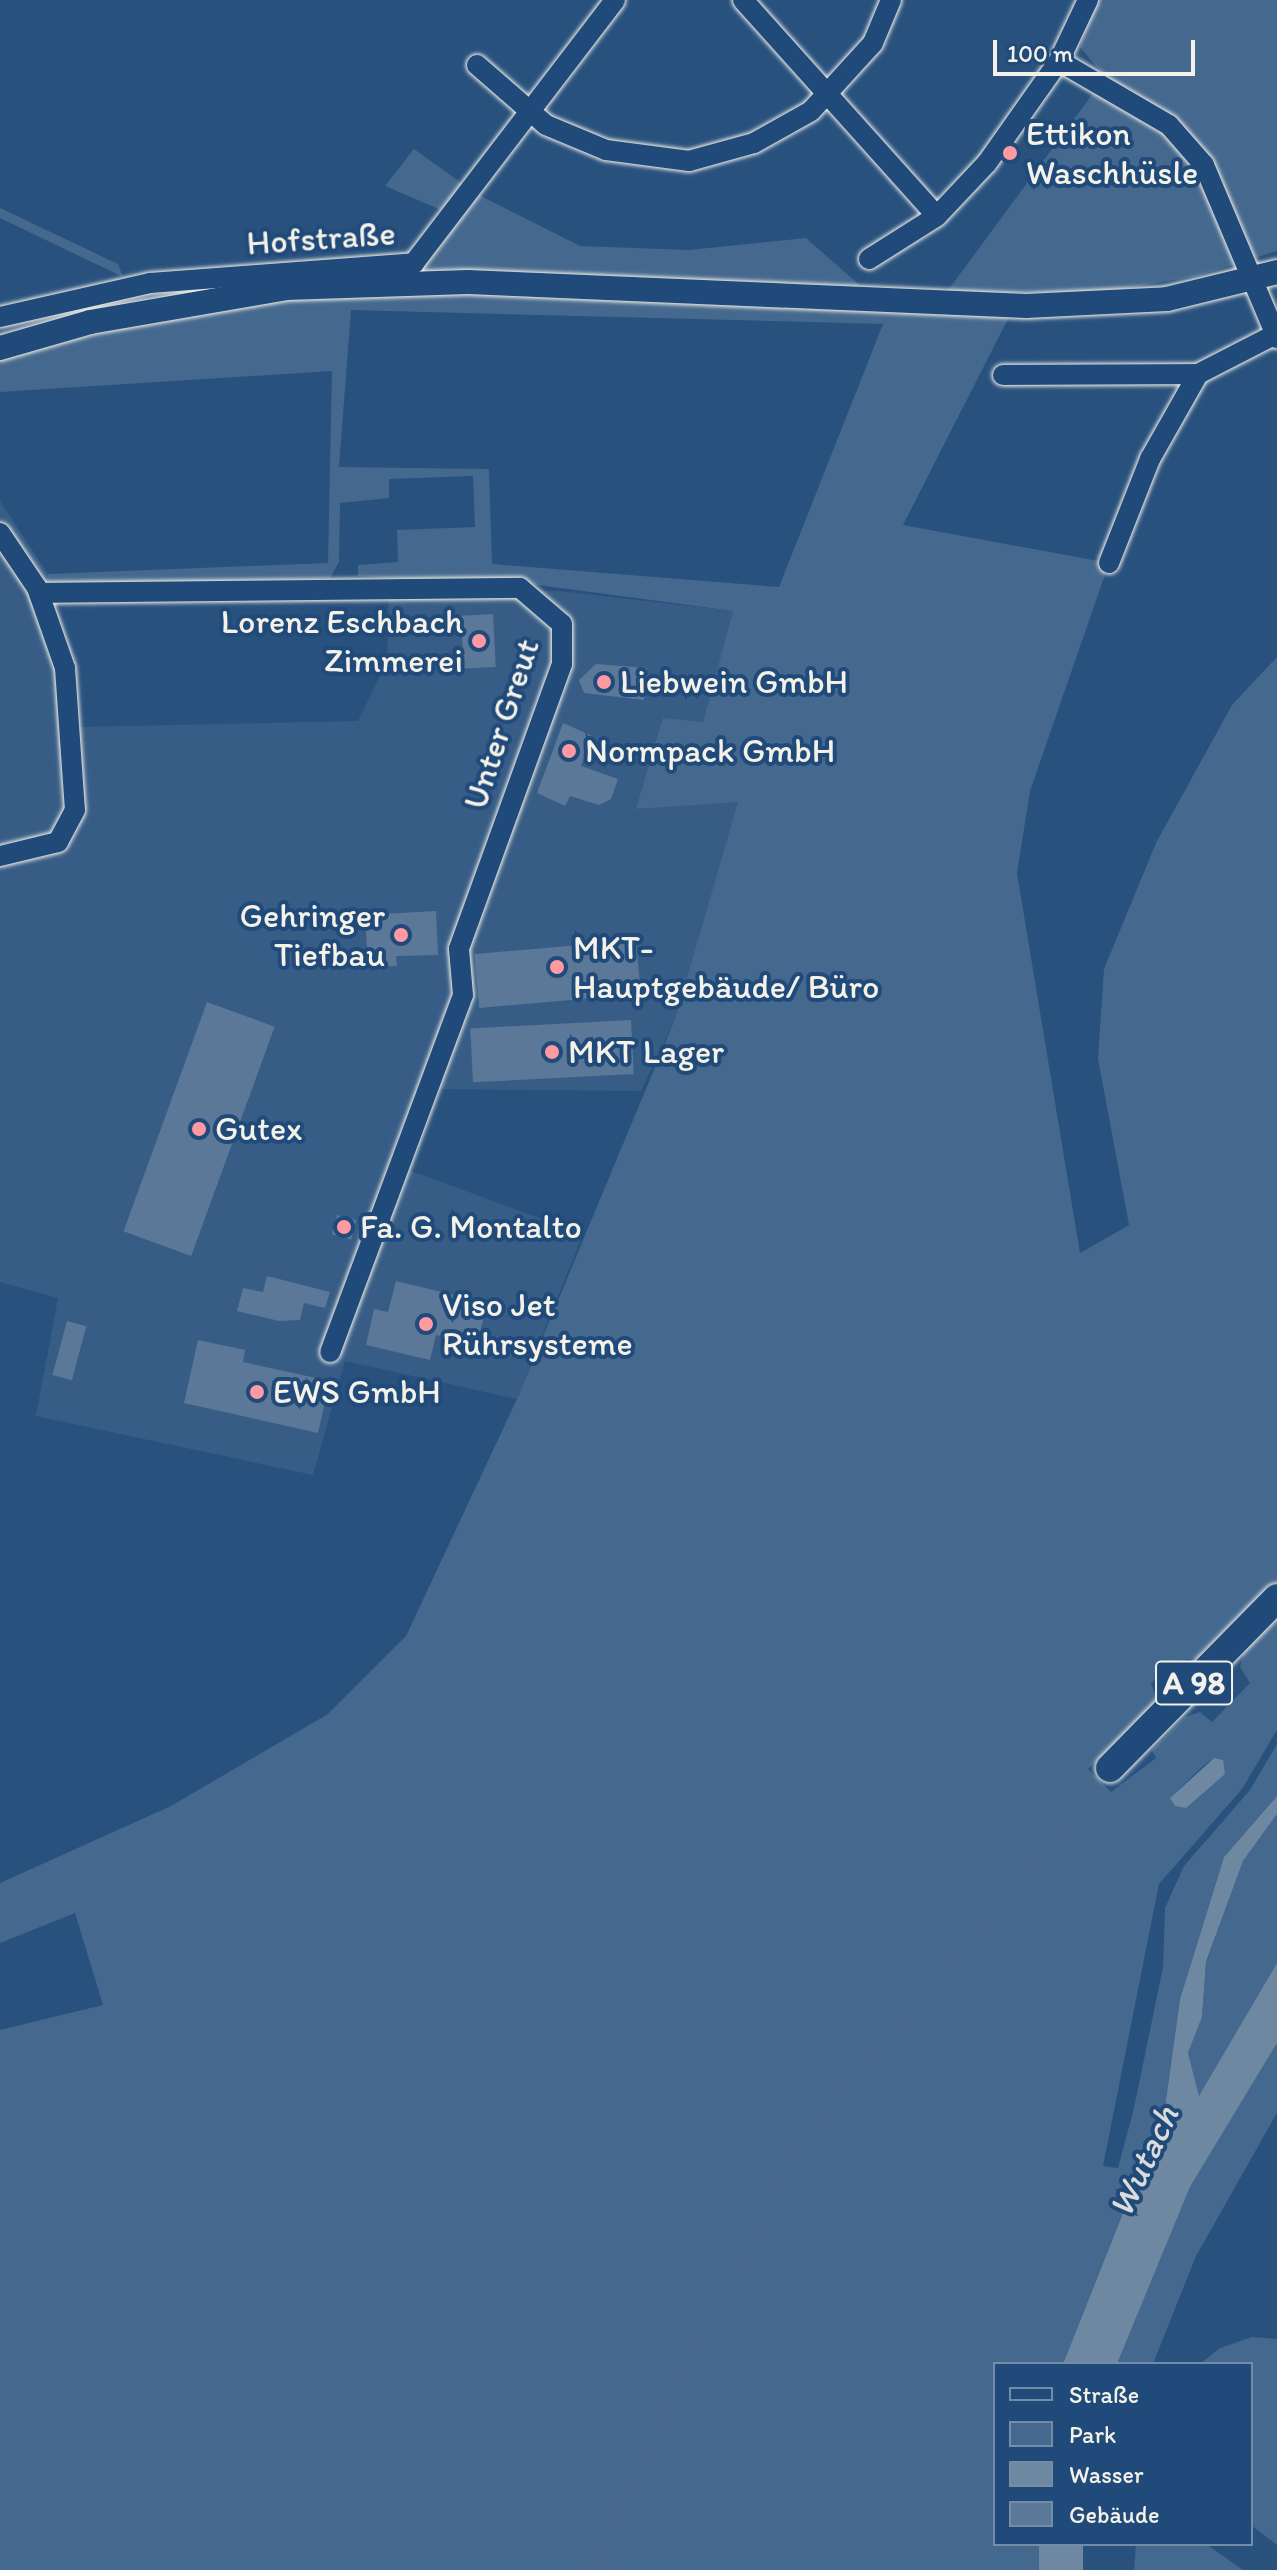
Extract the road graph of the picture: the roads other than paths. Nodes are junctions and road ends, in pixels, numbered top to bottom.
1 (615, 0) edge
2 (743, 0) edge
3 (891, 0) edge
4 (1088, 0) edge
5 (1059, 61) junction
6 (477, 65) dead end
7 (829, 96) junction
8 (530, 112) junction
9 (937, 216) junction
10 (869, 259) dead end
11 (1277, 272) edge
12 (1250, 280) junction
13 (0, 317) edge
14 (1276, 336) edge
15 (0, 348) edge
16 (1198, 374) junction
17 (1003, 375) dead end
18 (0, 533) edge
19 (1109, 563) dead end
20 (39, 593) junction
21 (0, 856) edge
22 (330, 1352) dead end
23 (1277, 1598) edge
24 (1110, 1768) tunnel mouth

1 - 8 street, Hofstraße
2 - 7 street
3 - 7 street
4 - 5 street
5 - 9 street
5 - 12 street
6 - 8 street
7 - 8 street
7 - 9 street
8 - 13 street, Hofstraße
9 - 10 street
11 - 12 main road
12 - 14 street
12 - 15 main road
14 - 16 street
16 - 17 street
16 - 19 street
18 - 20 street
20 - 21 street
20 - 22 street, Unter Greut
23 - 24 highway, A 98

